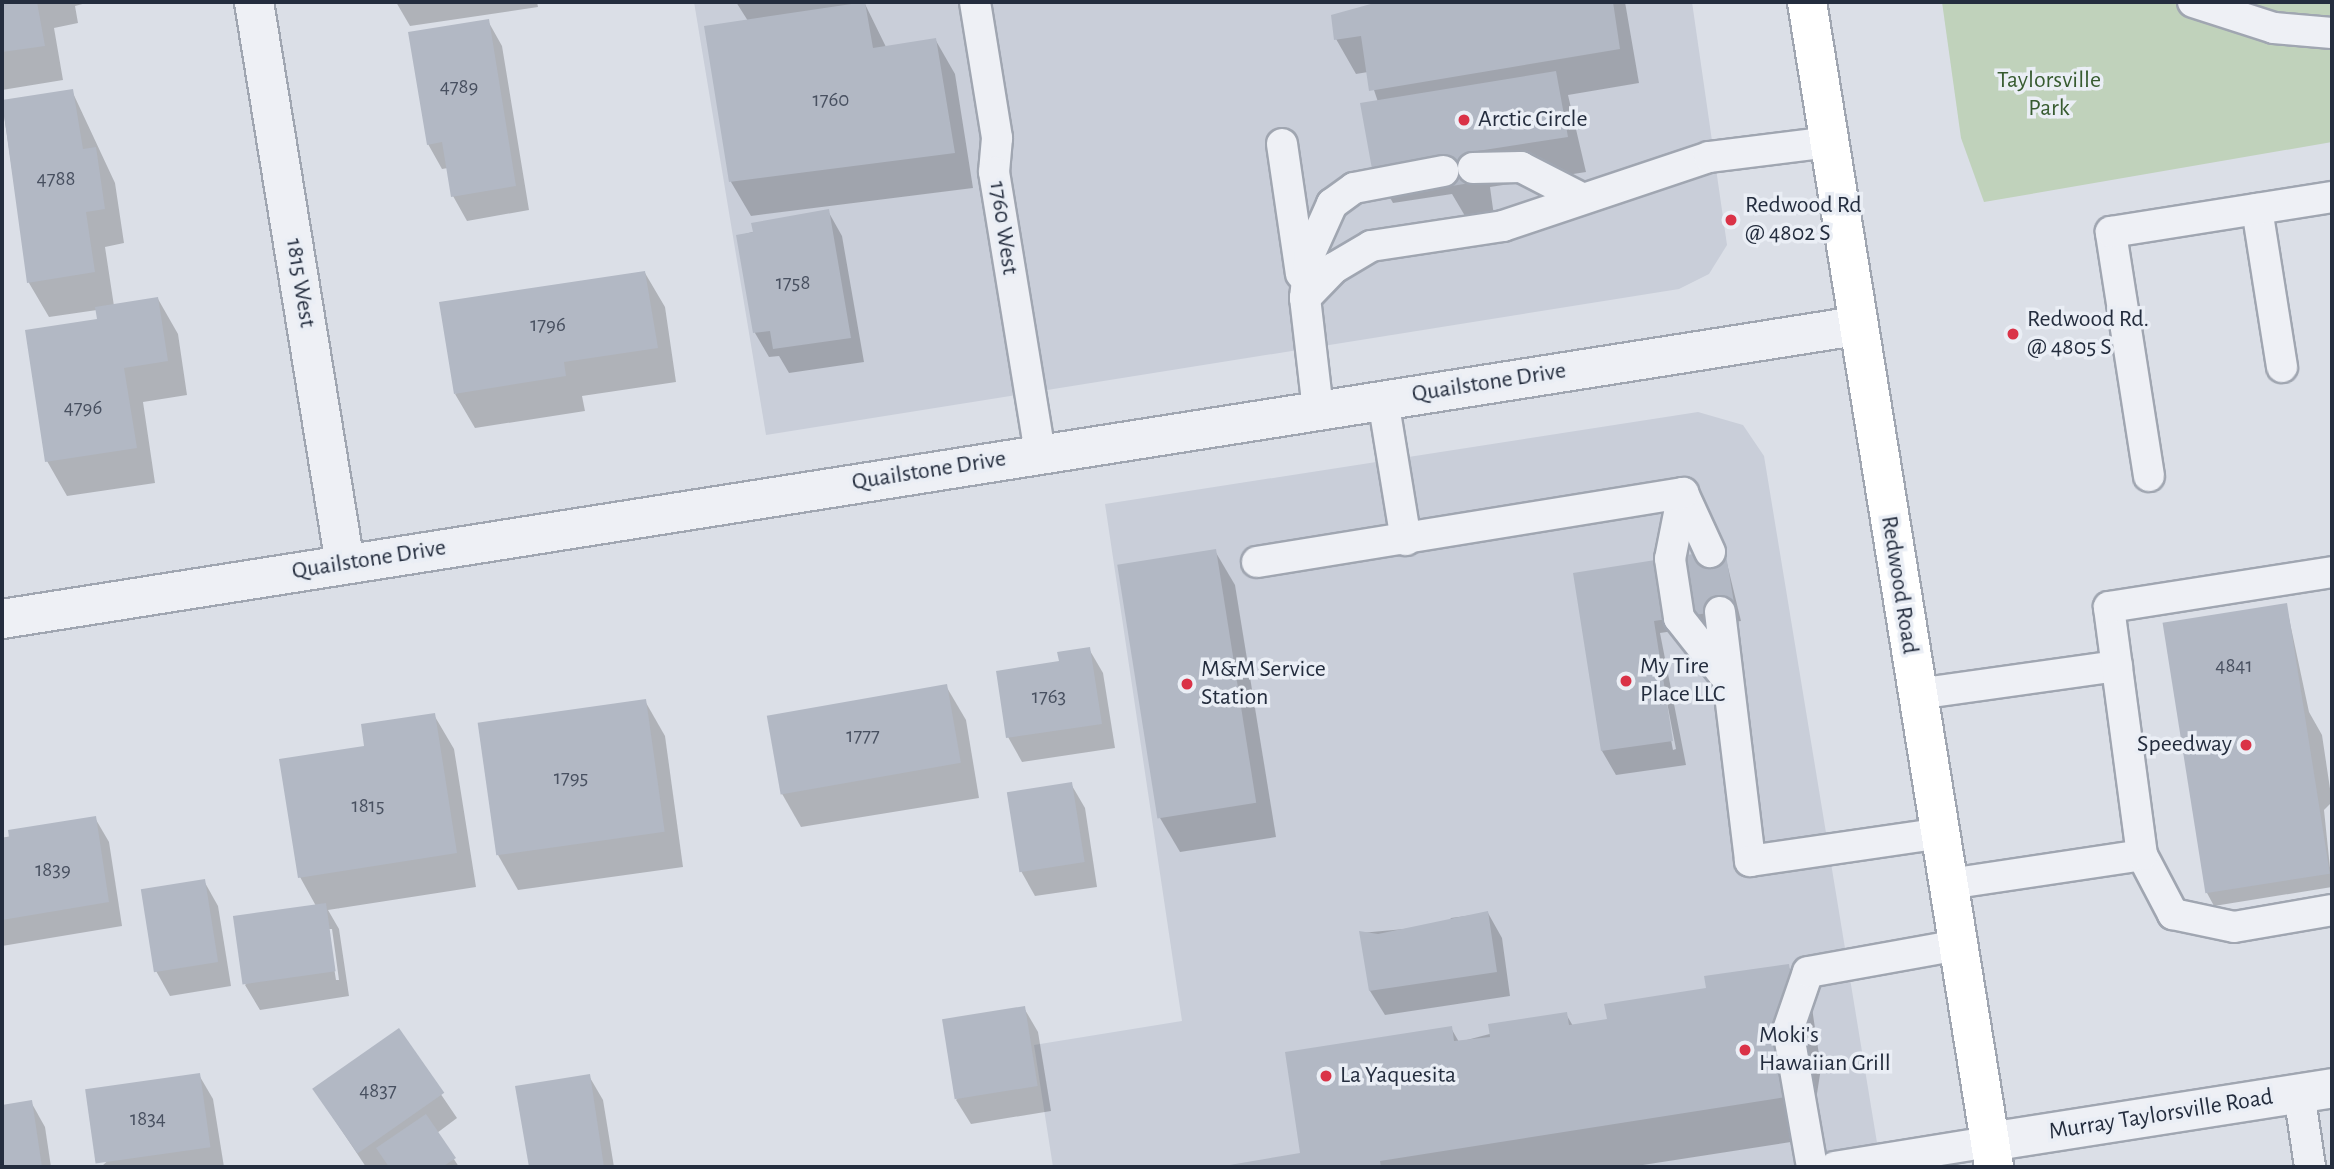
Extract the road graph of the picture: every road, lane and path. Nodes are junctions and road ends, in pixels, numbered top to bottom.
1 (254, 2) edge
2 (975, 2) edge
3 (1807, 2) edge
4 (2193, 2) edge
5 (2332, 33) edge
6 (1830, 142) junction
7 (1282, 144) dead end
8 (1474, 168) dead end
9 (1444, 171) dead end
10 (2332, 197) edge
11 (1581, 198) junction
12 (2257, 209) junction
13 (1305, 298) junction
14 (1857, 326) junction
15 (2282, 367) dead end
16 (1383, 400) junction
17 (1318, 410) junction
18 (1040, 453) junction
19 (2150, 476) dead end
20 (1683, 493) junction
21 (1406, 540) junction
22 (1710, 552) dead end
23 (1257, 562) dead end
24 (345, 564) junction
25 (2332, 572) edge
26 (1720, 612) dead end
27 (2, 619) edge
28 (2116, 666) junction
29 (1723, 674) junction
30 (1917, 694) junction
31 (1941, 833) junction
32 (2142, 855) junction
33 (1949, 884) junction
34 (2332, 910) edge
35 (1958, 945) junction
36 (2315, 1090) edge
37 (1992, 1155) edge
38 (1812, 1167) edge
39 (1835, 1167) edge
40 (2310, 1167) edge

1 - 24 street, 1815 West
2 - 18 lane, 1760 West
3 - 6 main road, Redwood Road
4 - 5 lane
6 - 11 lane
6 - 14 main road, Redwood Road
7 - 13 lane
8 - 11 lane
9 - 13 lane
10 - 12 lane
11 - 13 lane
12 - 15 lane
12 - 19 lane
13 - 17 lane
14 - 16 street, Quailstone Drive
14 - 30 main road, Redwood Road
16 - 17 street, Quailstone Drive
16 - 21 lane
17 - 18 street, Quailstone Drive
18 - 24 street, Quailstone Drive
20 - 21 lane
20 - 22 lane
20 - 29 lane
21 - 23 lane
24 - 27 street, Quailstone Drive
25 - 28 lane
26 - 29 lane
28 - 30 lane
28 - 32 lane
29 - 31 lane
30 - 31 main road, Redwood Road
31 - 33 main road, Redwood Road
32 - 33 lane
32 - 34 lane
33 - 35 main road, Redwood Road
35 - 37 main road, Redwood Road
35 - 38 lane
36 - 37 street, Murray Taylorsville Road
36 - 40 lane
37 - 39 lane

